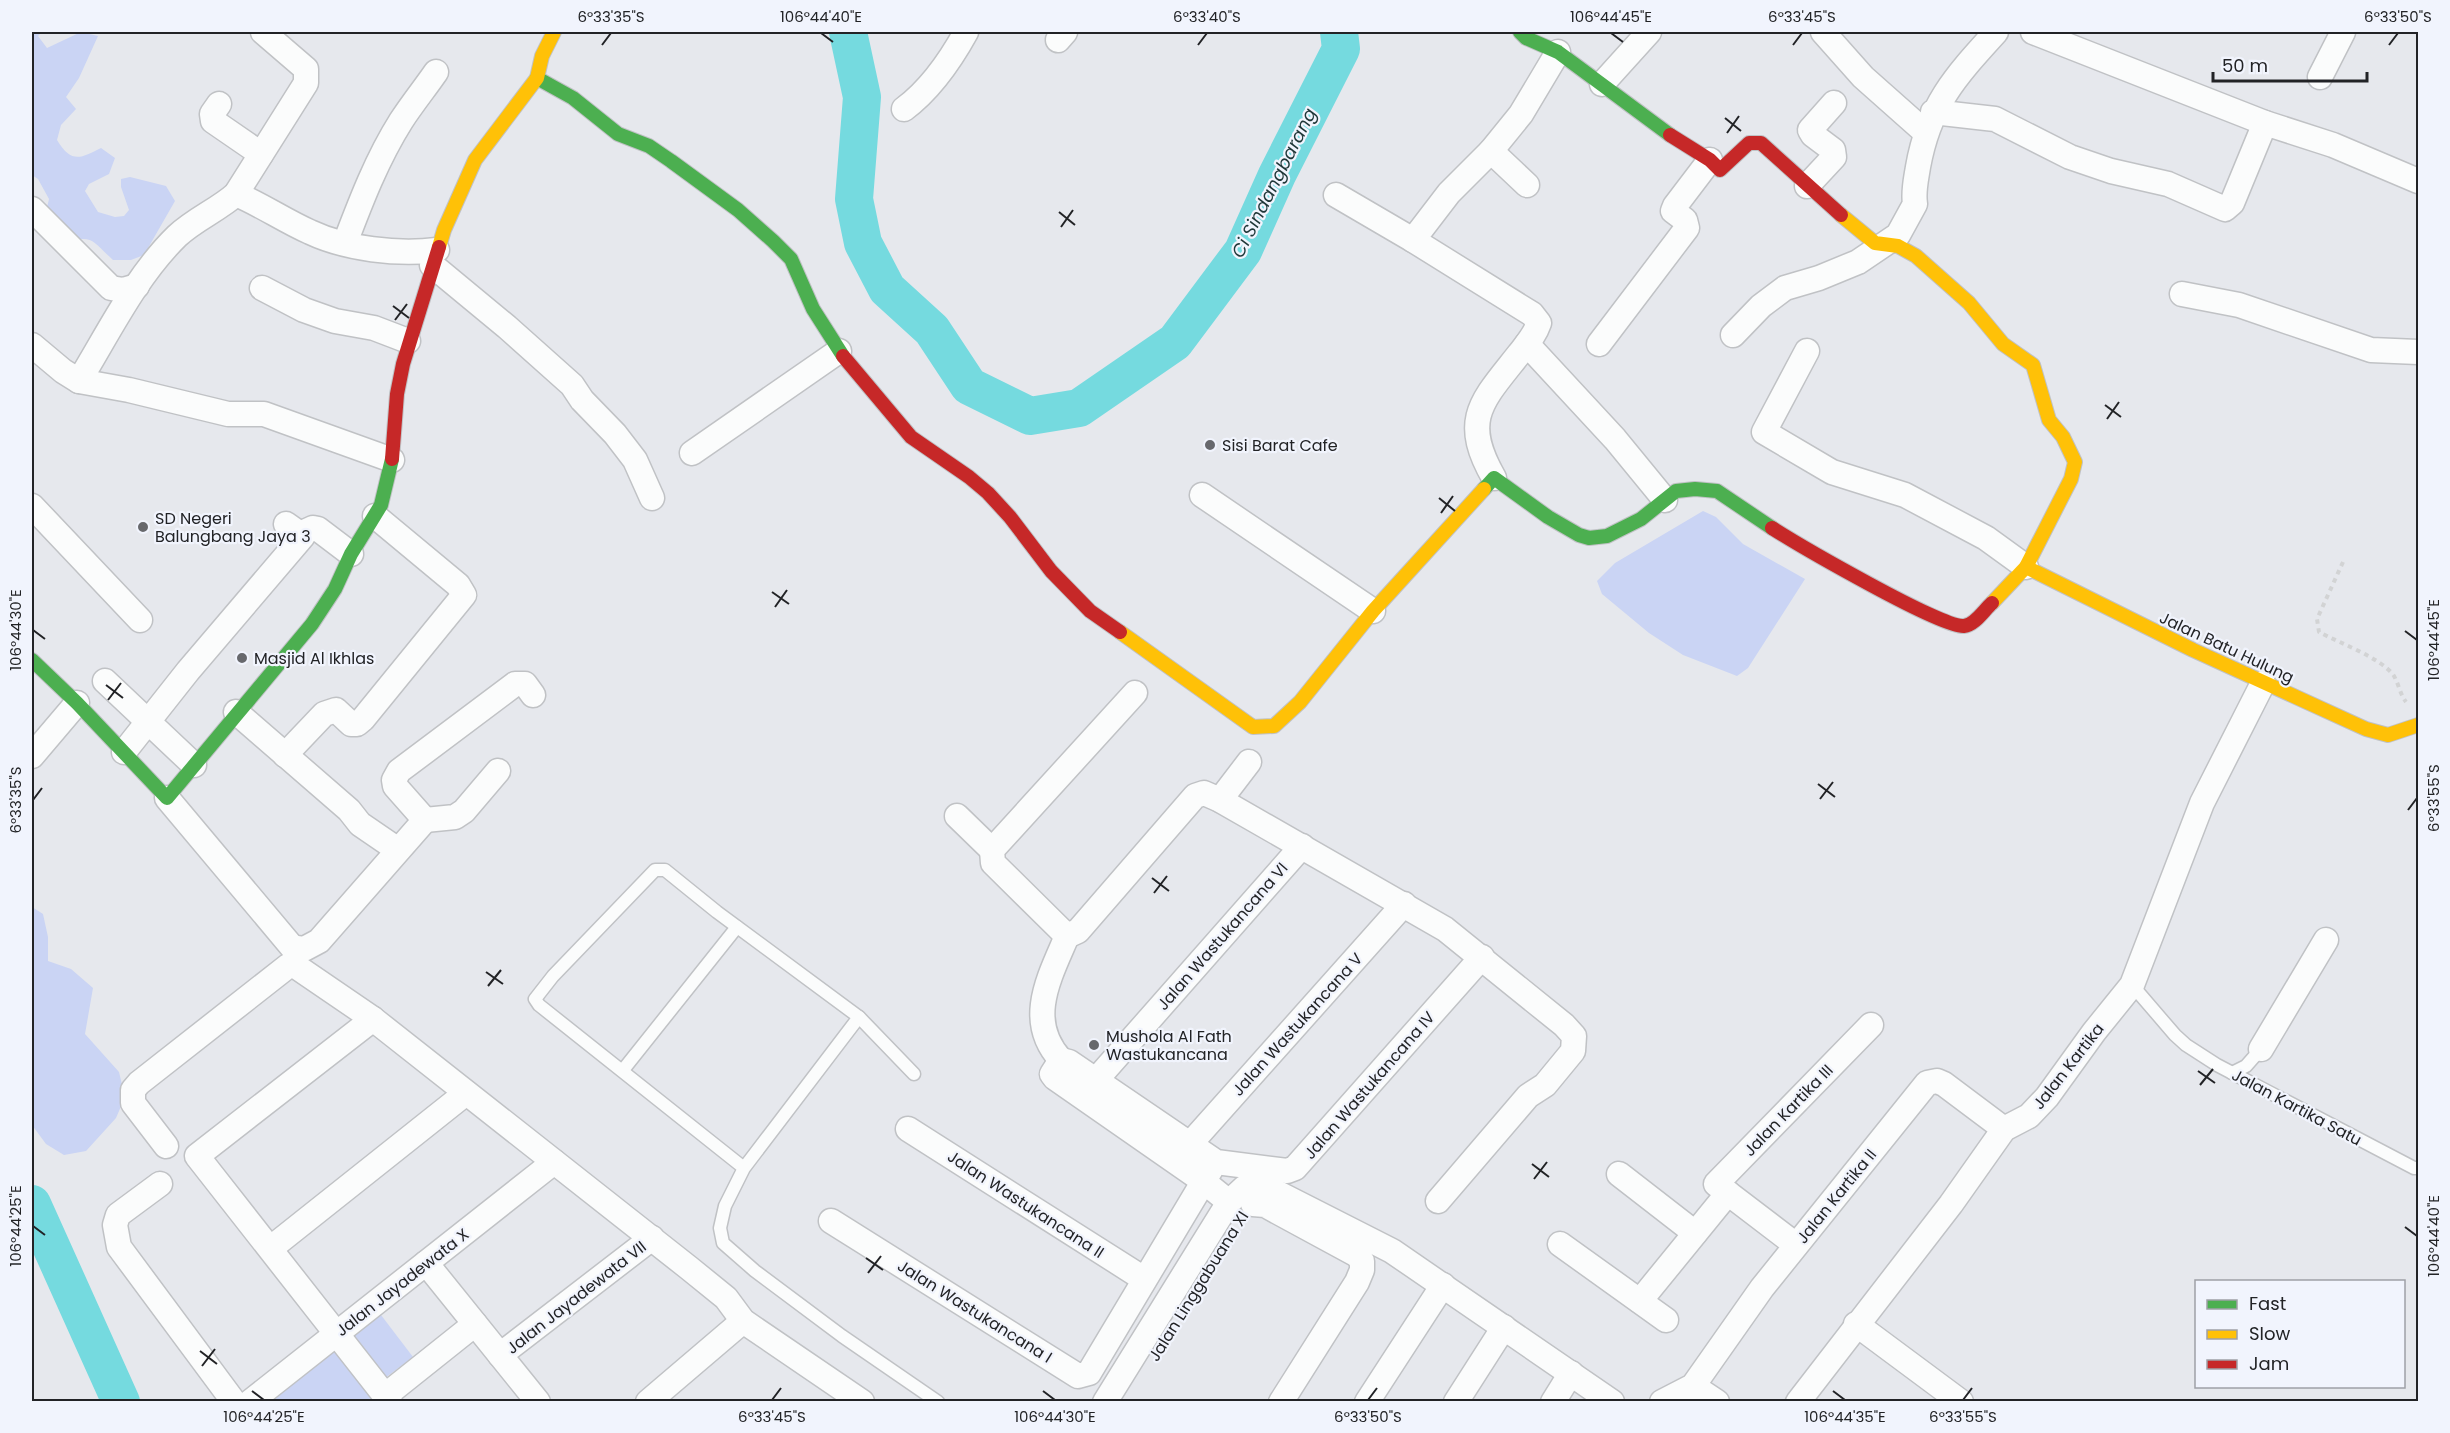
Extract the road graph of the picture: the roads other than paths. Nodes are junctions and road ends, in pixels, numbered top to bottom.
1 (263, 32) edge
2 (554, 32) edge
3 (966, 32) edge
4 (1520, 32) edge
5 (1649, 32) edge
6 (1823, 32) edge
7 (1996, 32) edge
8 (2033, 32) edge
9 (2343, 32) edge
10 (1558, 52) junction
11 (436, 72) dead end
12 (2320, 77) dead end
13 (537, 78) junction
14 (1602, 84) junction
15 (1834, 103) dead end
16 (219, 104) dead end
17 (904, 109) dead end
18 (1929, 122) junction
19 (2265, 123) junction
20 (1491, 151) junction
21 (261, 154) junction
22 (1710, 160) junction
23 (2418, 180) edge
24 (1527, 185) dead end
25 (1807, 186) junction
26 (236, 194) junction
27 (1336, 195) dead end
28 (32, 209) edge
29 (1413, 240) junction
30 (345, 243) junction
31 (1885, 243) junction
32 (435, 257) junction
33 (137, 286) junction
34 (262, 288) dead end
35 (2182, 294) dead end
36 (1733, 335) dead end
37 (408, 341) junction
38 (1527, 344) junction
39 (1599, 344) dead end
40 (32, 345) edge
41 (839, 351) junction
42 (1807, 351) dead end
43 (2418, 352) edge
44 (79, 381) junction
45 (692, 453) dead end
46 (392, 460) junction
47 (1494, 478) junction
48 (1202, 495) dead end
49 (652, 498) dead end
50 (1665, 500) junction
51 (32, 506) edge
52 (375, 516) junction
53 (351, 555) junction
54 (2026, 567) junction
55 (1374, 611) junction
56 (140, 620) dead end
57 (32, 660) edge
58 (105, 681) dead end
59 (2263, 683) junction
60 (1135, 693) dead end
61 (533, 695) dead end
62 (77, 703) junction
63 (236, 712) junction
64 (150, 721) junction
65 (2418, 725) edge
66 (124, 752) junction
67 (285, 755) junction
68 (32, 756) edge
69 (1249, 762) dead end
70 (194, 765) junction
71 (498, 771) dead end
72 (167, 798) junction
73 (1220, 800) junction
74 (957, 816) dead end
75 (425, 820) junction
76 (1302, 846) junction
77 (398, 850) junction
78 (992, 856) junction
79 (1404, 904) junction
80 (737, 927) junction
81 (1067, 936) junction
82 (2326, 940) dead end
83 (1482, 957) junction
84 (2132, 985) junction
85 (859, 1017) junction
86 (372, 1019) junction
87 (1870, 1025) dead end
88 (2261, 1049) joint
89 (1061, 1060) junction
90 (623, 1070) junction
91 (2232, 1073) junction
92 (914, 1074) dead end
93 (1096, 1080) junction
94 (466, 1093) junction
95 (908, 1129) dead end
96 (2004, 1129) junction
97 (1190, 1144) junction
98 (166, 1146) dead end
99 (554, 1162) junction
100 (744, 1167) junction
101 (2418, 1168) edge
102 (1218, 1169) junction
103 (1619, 1174) dead end
104 (160, 1184) dead end
105 (1728, 1193) junction
106 (1236, 1195) junction
107 (1438, 1201) dead end
108 (831, 1221) dead end
109 (1695, 1233) junction
110 (652, 1238) junction
111 (1560, 1244) dead end
112 (1796, 1245) junction
113 (271, 1248) junction
114 (426, 1263) junction
115 (1144, 1280) junction
116 (1443, 1286) junction
117 (1640, 1301) junction
118 (1666, 1320) dead end
119 (743, 1321) junction
120 (475, 1324) junction
121 (1856, 1324) junction
122 (1504, 1327) junction
123 (337, 1334) junction
124 (500, 1355) junction
125 (1571, 1373) junction
126 (1693, 1386) junction
127 (388, 1398) edge
128 (234, 1401) edge
129 (250, 1401) edge
130 (538, 1401) edge
131 (649, 1401) edge
132 (862, 1401) edge
133 (938, 1401) edge
134 (1106, 1401) edge
135 (1125, 1401) edge
136 (1281, 1401) edge
137 (1367, 1401) edge
138 (1456, 1401) edge
139 (1553, 1401) edge
140 (1612, 1401) edge
141 (1662, 1401) edge
142 (1717, 1401) edge
143 (1798, 1401) edge
144 (1961, 1401) edge

1 - 21 street
2 - 13 street
3 - 17 street
4 - 10 street
5 - 14 street
6 - 18 street
7 - 18 street
8 - 19 street
9 - 12 street
10 - 14 street
10 - 20 street
11 - 30 street
13 - 32 street
13 - 41 street
14 - 22 street
15 - 25 street
16 - 21 street
18 - 19 street
18 - 31 street
19 - 23 street
20 - 24 street
20 - 29 street
21 - 26 street
22 - 25 street
22 - 39 street
25 - 31 street
26 - 30 street
26 - 33 street
27 - 29 street
28 - 33 street
29 - 38 street
30 - 32 street
31 - 36 street
31 - 54 street
32 - 37 street
32 - 49 street
33 - 44 street
34 - 37 street
35 - 43 street
37 - 46 street
38 - 47 street
38 - 50 street
40 - 44 street
41 - 45 street
41 - 55 street
42 - 54 street
44 - 46 street
46 - 52 street
47 - 50 street
47 - 55 street
48 - 55 street
50 - 54 street
51 - 56 street
52 - 53 street
52 - 67 street
53 - 63 street
53 - 64 street
54 - 59 street, Jalan Batu Hulung
57 - 62 street
58 - 64 street
59 - 65 street, Jalan Batu Hulung
59 - 84 street, Jalan Kartika
60 - 78 street
61 - 75 street
62 - 66 street
62 - 68 street
63 - 67 street
63 - 70 street
64 - 66 street
64 - 70 street
66 - 72 street
67 - 77 street
69 - 73 street
70 - 72 street
71 - 75 street
72 - 77 street
73 - 76 street
73 - 81 street
74 - 78 street
75 - 77 street
76 - 79 street
76 - 93 street, Jalan Wastukancana VI
78 - 81 street
79 - 83 street
79 - 97 street, Jalan Wastukancana V
80 - 85 lane
80 - 90 lane
80 - 90 lane
81 - 89 street
82 - 88 street
83 - 102 street, Jalan Wastukancana IV
83 - 107 street
84 - 91 lane, Jalan Kartika Satu
84 - 96 street, Jalan Kartika
85 - 92 lane
85 - 100 lane
86 - 94 street
86 - 98 street
86 - 113 street
87 - 105 street, Jalan Kartika III
88 - 91 lane
89 - 93 street
89 - 102 street
90 - 100 lane
91 - 101 lane, Jalan Kartika Satu
93 - 97 street
94 - 99 street
94 - 113 street
95 - 115 street, Jalan Wastukancana II
96 - 112 street, Jalan Kartika II
96 - 121 street, Jalan Kartika
97 - 102 street
99 - 110 street
99 - 114 street, Jalan Jayadewata X
100 - 133 lane
102 - 106 street
102 - 106 street
102 - 115 street
103 - 109 street
104 - 128 street
105 - 109 street
105 - 112 street
106 - 116 street
106 - 134 street
108 - 115 street, Jalan Wastukancana I
109 - 117 street
110 - 119 street
110 - 124 street, Jalan Jayadewata VII
111 - 117 street
112 - 126 street, Jalan Kartika II
113 - 123 street
114 - 120 street, Jalan Jayadewata VII
114 - 123 street, Jalan Jayadewata X
116 - 122 street
116 - 137 street
117 - 118 street
119 - 131 street
119 - 132 street
120 - 124 street, Jalan Jayadewata VII
120 - 127 street
121 - 143 street, Jalan Kartika
121 - 144 street
122 - 125 street
122 - 138 street
123 - 127 street
123 - 129 street, Jalan Jayadewata X
124 - 130 street, Jalan Jayadewata VII
125 - 139 street
125 - 140 street
126 - 141 street
126 - 142 street
135 - 136 street, Jalan Linggabuana XI

